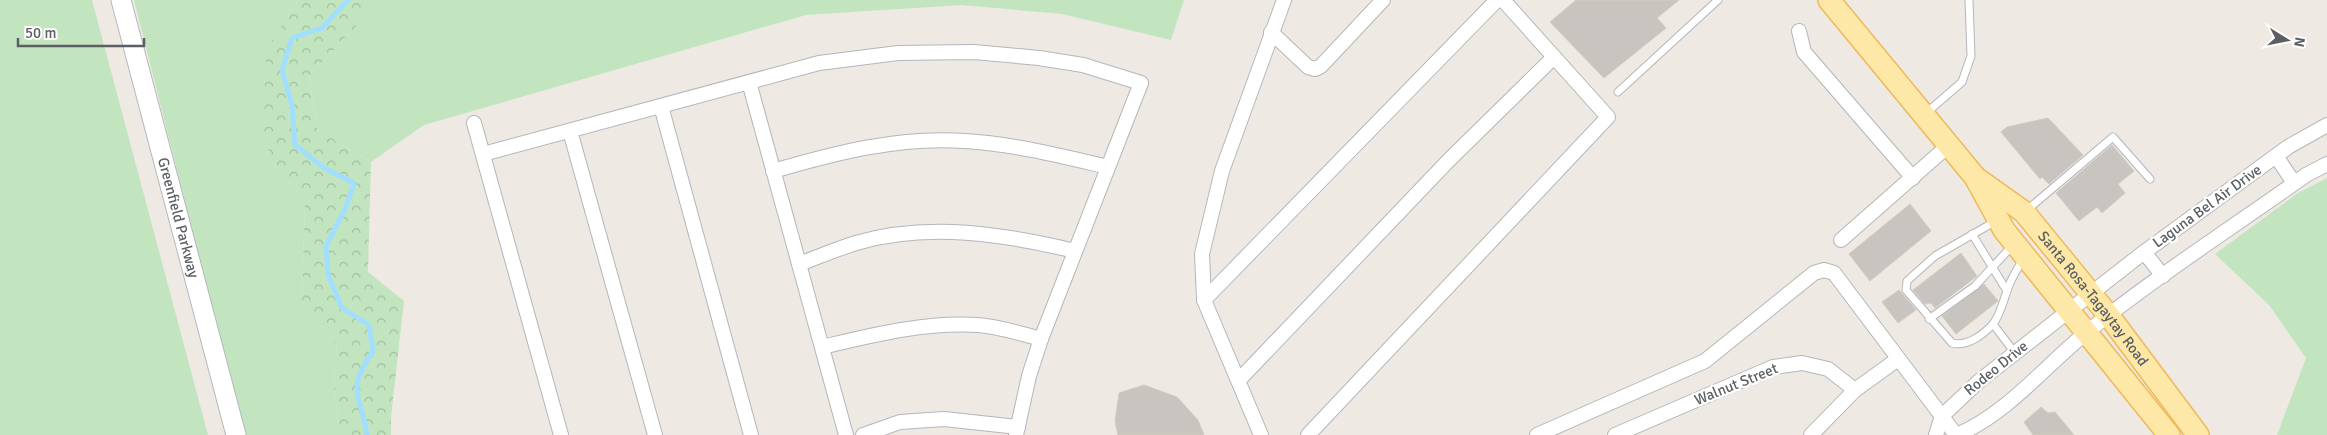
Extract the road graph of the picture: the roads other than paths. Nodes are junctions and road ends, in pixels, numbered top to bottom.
1 (121, 0) edge
2 (1284, 0) edge
3 (1384, 0) edge
4 (1497, 0) edge
5 (1503, 0) edge
6 (1718, 0) edge
7 (1829, 0) edge
8 (1969, 0) edge
9 (1799, 31) dead end
10 (1271, 32) junction
11 (1554, 57) junction
12 (749, 82) junction
13 (1618, 92) dead end
14 (662, 106) junction
15 (1925, 114) junction
16 (474, 123) dead end
17 (2327, 125) edge
18 (570, 131) junction
19 (1949, 145) junction
20 (483, 154) junction
21 (2276, 156) junction
22 (2327, 164) edge
23 (1108, 168) junction
24 (773, 171) junction
25 (1913, 178) junction
26 (1974, 178) junction
27 (2150, 179) dead end
28 (2294, 184) junction
29 (2024, 212) junction
30 (1998, 220) junction
31 (1972, 234) junction
32 (1841, 240) dead end
33 (2020, 249) junction
34 (1075, 251) junction
35 (2144, 252) junction
36 (799, 264) junction
37 (1993, 266) junction
38 (2162, 276) junction
39 (2007, 291) junction
40 (2090, 292) junction
41 (1204, 300) junction
42 (2068, 310) junction
43 (2109, 316) junction
44 (1929, 319) junction
45 (1992, 324) junction
46 (2087, 333) junction
47 (1041, 339) junction
48 (822, 347) junction
49 (2015, 353) junction
50 (1898, 359) junction
51 (1240, 380) junction
52 (1855, 390) junction
53 (1942, 416) junction
54 (1017, 431) edge
55 (236, 435) edge
56 (561, 435) edge
57 (655, 435) edge
58 (751, 435) edge
59 (846, 435) edge
60 (863, 435) edge
61 (1261, 435) edge
62 (1308, 435) edge
63 (1536, 435) edge
64 (1615, 435) edge
65 (1811, 435) edge
66 (1936, 435) edge
67 (1956, 435) edge
68 (2168, 435) edge
69 (2198, 435) edge

1 - 55 main road, Greenfield Parkway
2 - 10 street
3 - 10 street
4 - 41 street
5 - 11 street
6 - 13 lane
7 - 15 main road, Santa Rosa-Tagaytay Road
8 - 15 lane
9 - 25 street
10 - 41 street
11 - 51 street
11 - 62 street
12 - 14 street
12 - 23 street
12 - 24 street
14 - 18 street
14 - 58 street
15 - 19 main road, Santa Rosa-Tagaytay Road
16 - 20 street
17 - 21 street, Laguna Bel Air Drive
18 - 20 street
18 - 57 street
19 - 25 street
19 - 26 main road, Santa Rosa-Tagaytay Road
20 - 56 street
21 - 28 street
21 - 35 street, Laguna Bel Air Drive
22 - 28 street, Laguna Bel Air Drive
23 - 24 street
23 - 34 street
24 - 36 street
25 - 32 street
26 - 29 main road, Santa Rosa-Tagaytay Road
26 - 30 main road, Santa Rosa-Tagaytay Road
27 - 29 lane
28 - 38 street, Laguna Bel Air Drive
29 - 40 main road, Santa Rosa-Tagaytay Road
30 - 31 lane
30 - 33 main road, Santa Rosa-Tagaytay Road
31 - 37 lane
31 - 44 lane
33 - 37 lane
33 - 39 lane
33 - 42 main road, Santa Rosa-Tagaytay Road
34 - 36 street
34 - 47 street
35 - 38 street
35 - 40 street, Laguna Bel Air Drive
36 - 48 street
37 - 39 lane
37 - 44 lane
38 - 43 street, Laguna Bel Air Drive
39 - 45 lane
40 - 42 street, Laguna Bel Air Drive
40 - 43 main road, Santa Rosa-Tagaytay Road
41 - 51 street
42 - 46 main road, Santa Rosa-Tagaytay Road
42 - 49 street, Rodeo Drive
43 - 46 street, Laguna Bel Air Drive
43 - 69 main road, Santa Rosa-Tagaytay Road
44 - 45 lane
45 - 49 lane
46 - 67 street
46 - 68 main road, Santa Rosa-Tagaytay Road
47 - 48 street
47 - 54 street
48 - 59 street
49 - 53 street, Rodeo Drive
50 - 52 street
50 - 53 street
50 - 63 street
51 - 61 street
52 - 64 street, Walnut Street
52 - 65 street
53 - 66 street, Rodeo Drive
53 - 67 street
54 - 60 street

